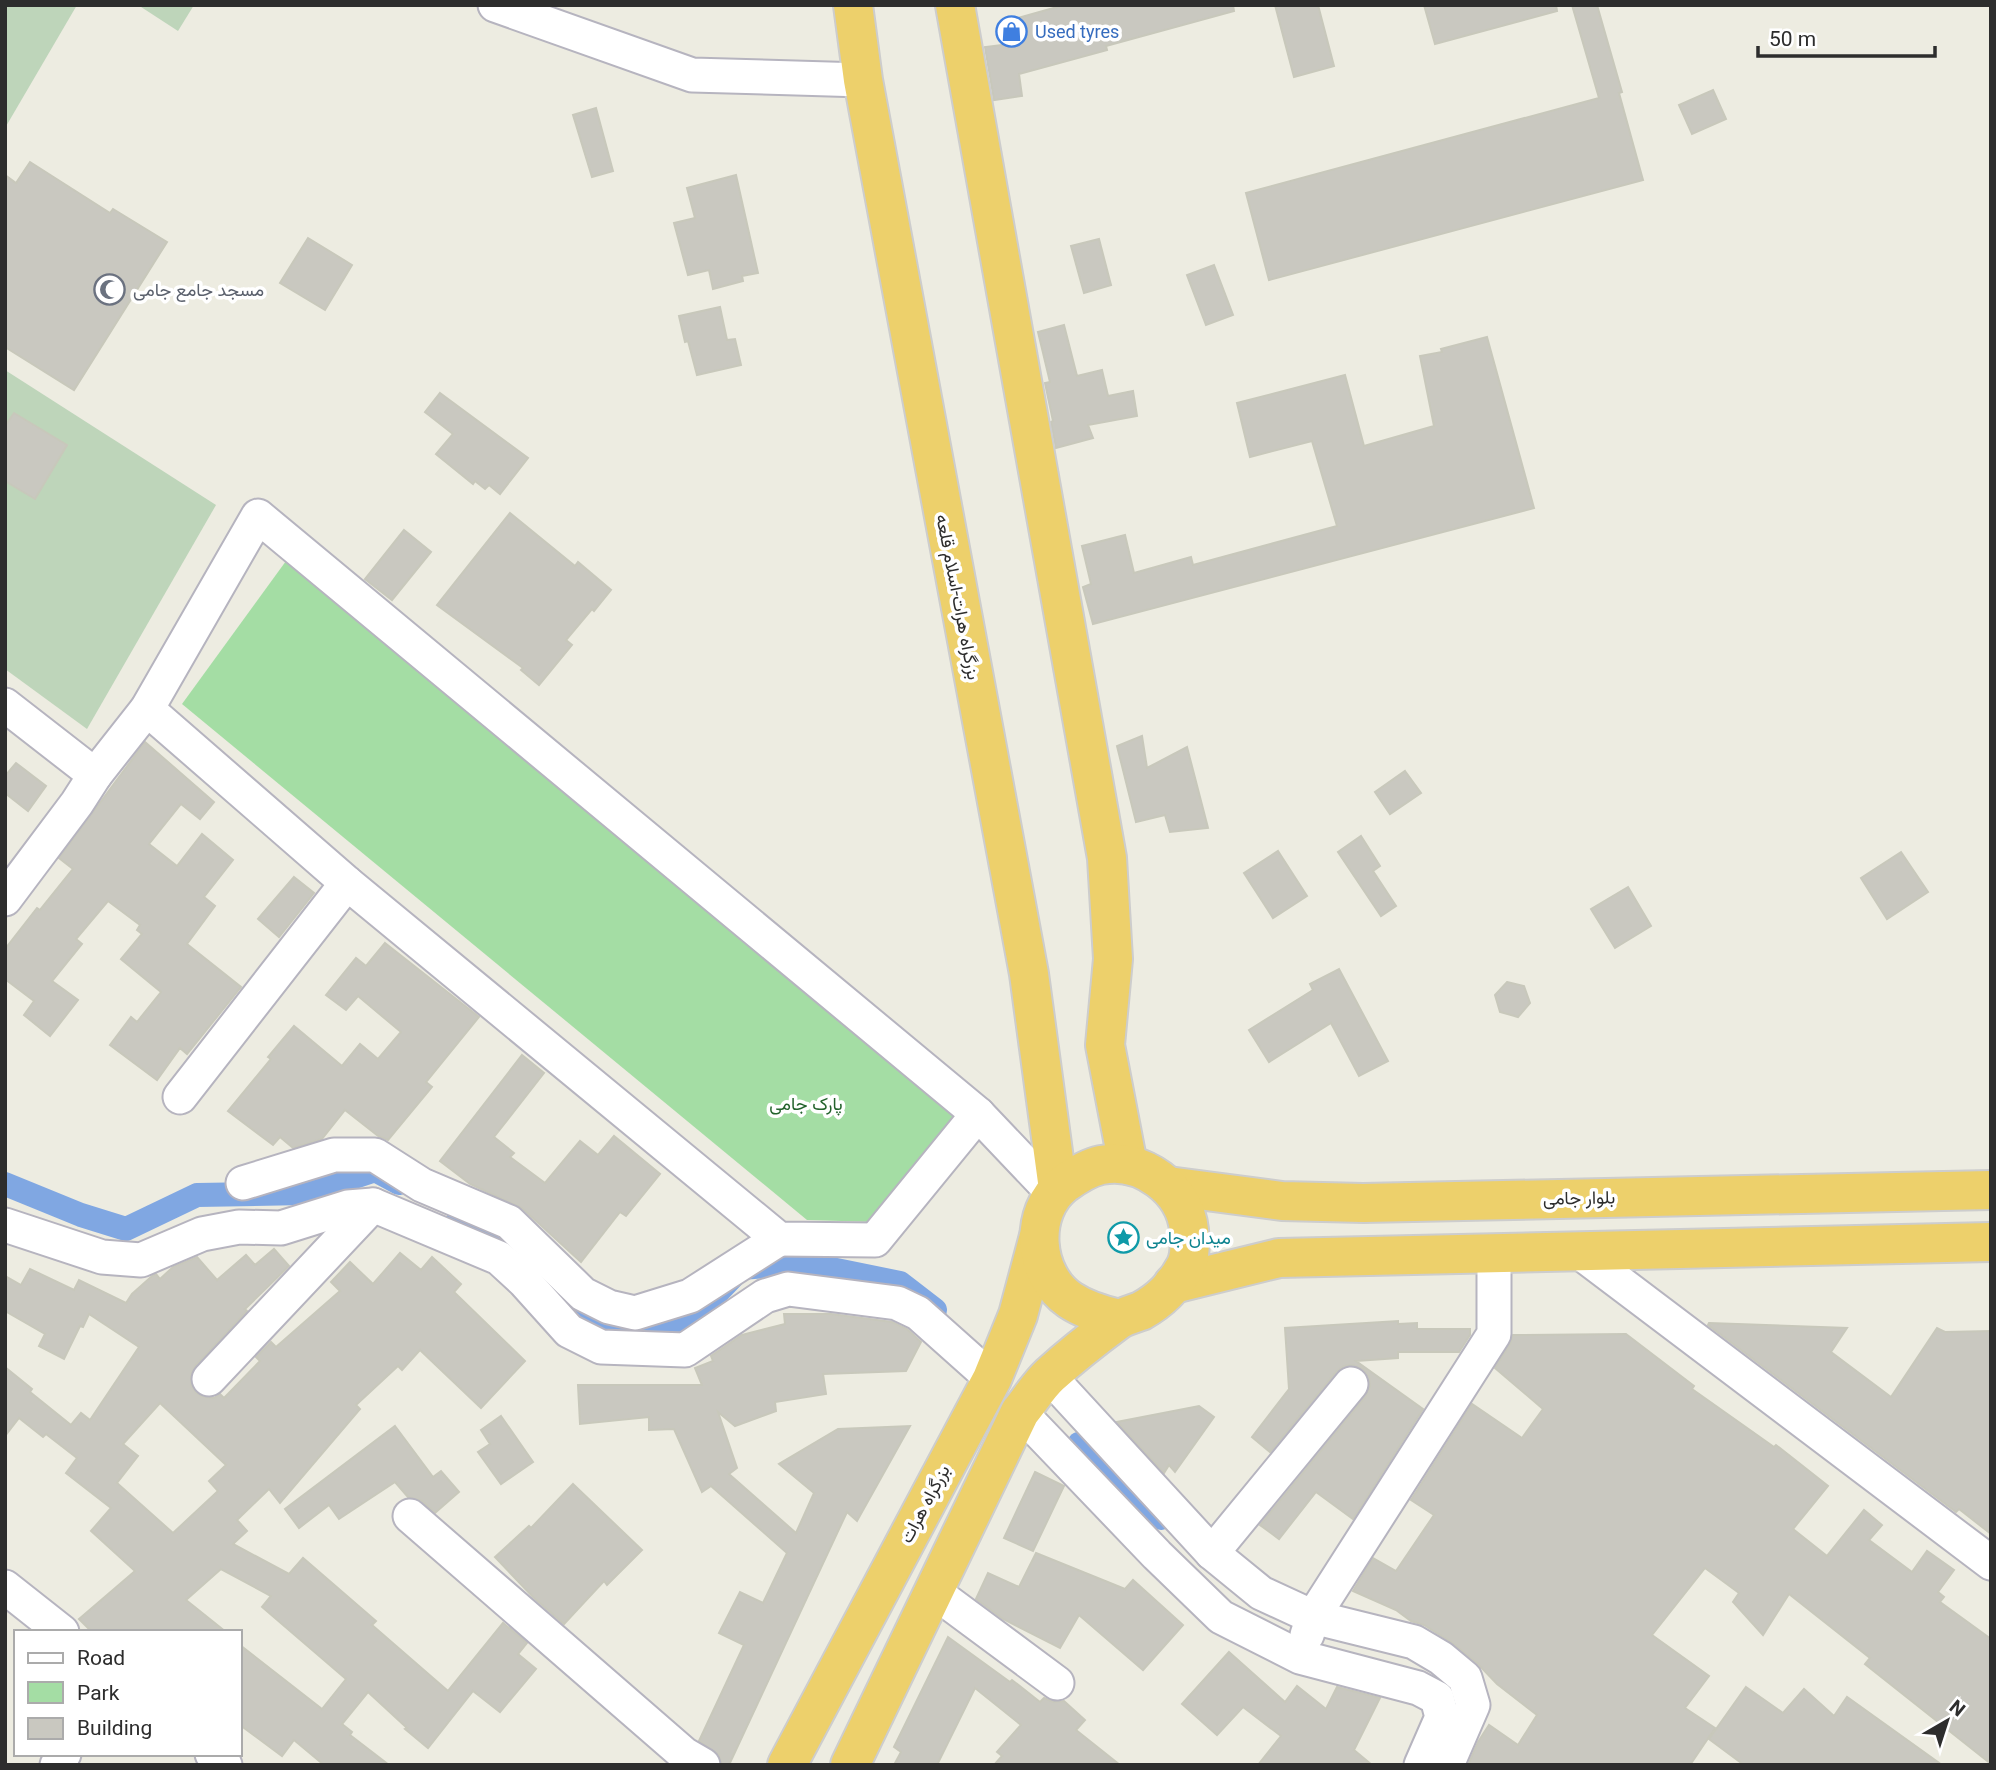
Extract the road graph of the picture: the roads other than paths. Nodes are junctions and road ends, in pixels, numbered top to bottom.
1 (495, 5) edge
2 (853, 5) edge
3 (955, 5) edge
4 (863, 80) junction
5 (5, 705) edge
6 (147, 709) junction
7 (95, 775) junction
8 (347, 883) junction
9 (5, 899) edge
10 (180, 1097) dead end
11 (978, 1114) junction
12 (1128, 1165) junction
13 (243, 1183) dead end
14 (1168, 1186) junction
15 (1991, 1190) edge
16 (1056, 1191) junction
17 (373, 1205) junction
18 (5, 1225) edge
19 (1039, 1234) junction
20 (779, 1239) junction
21 (1991, 1241) edge
22 (1578, 1251) junction
23 (1494, 1253) junction
24 (1173, 1284) junction
25 (1119, 1320) junction
26 (1049, 1376) junction
27 (209, 1379) dead end
28 (992, 1379) junction
29 (1351, 1384) dead end
30 (1020, 1412) junction
31 (410, 1516) dead end
32 (1212, 1553) junction
33 (1991, 1563) edge
34 (5, 1587) edge
35 (933, 1591) junction
36 (1312, 1617) junction
37 (59, 1630) edge
38 (1300, 1657) junction
39 (1058, 1683) dead end
40 (703, 1765) edge
41 (787, 1765) edge
42 (850, 1765) edge
43 (1422, 1765) edge
44 (1447, 1765) edge

1 - 4 street
2 - 4 highway, بزرگراه هرات-اسلام قلعه
3 - 12 highway
4 - 16 highway, بزرگراه هرات-اسلام قلعه
5 - 7 street
6 - 7 street
6 - 8 street
6 - 11 street
7 - 9 street
8 - 10 street
8 - 20 street
11 - 16 street
11 - 20 street
12 - 14 highway
12 - 16 highway
13 - 20 street
14 - 15 highway, بلوار جامی
14 - 24 highway
16 - 19 highway
17 - 18 street
17 - 27 street
17 - 28 street
19 - 25 highway
19 - 28 highway, بزرگراه هرات
21 - 22 highway
22 - 23 highway
22 - 33 street
23 - 24 highway
23 - 36 street
24 - 25 highway
25 - 26 highway
26 - 30 highway
26 - 32 street
28 - 41 highway, بزرگراه هرات
29 - 32 street
30 - 35 highway
30 - 38 street
31 - 40 street
32 - 36 street
34 - 37 street
35 - 39 street
35 - 42 highway
36 - 38 street
36 - 44 street
38 - 43 street

